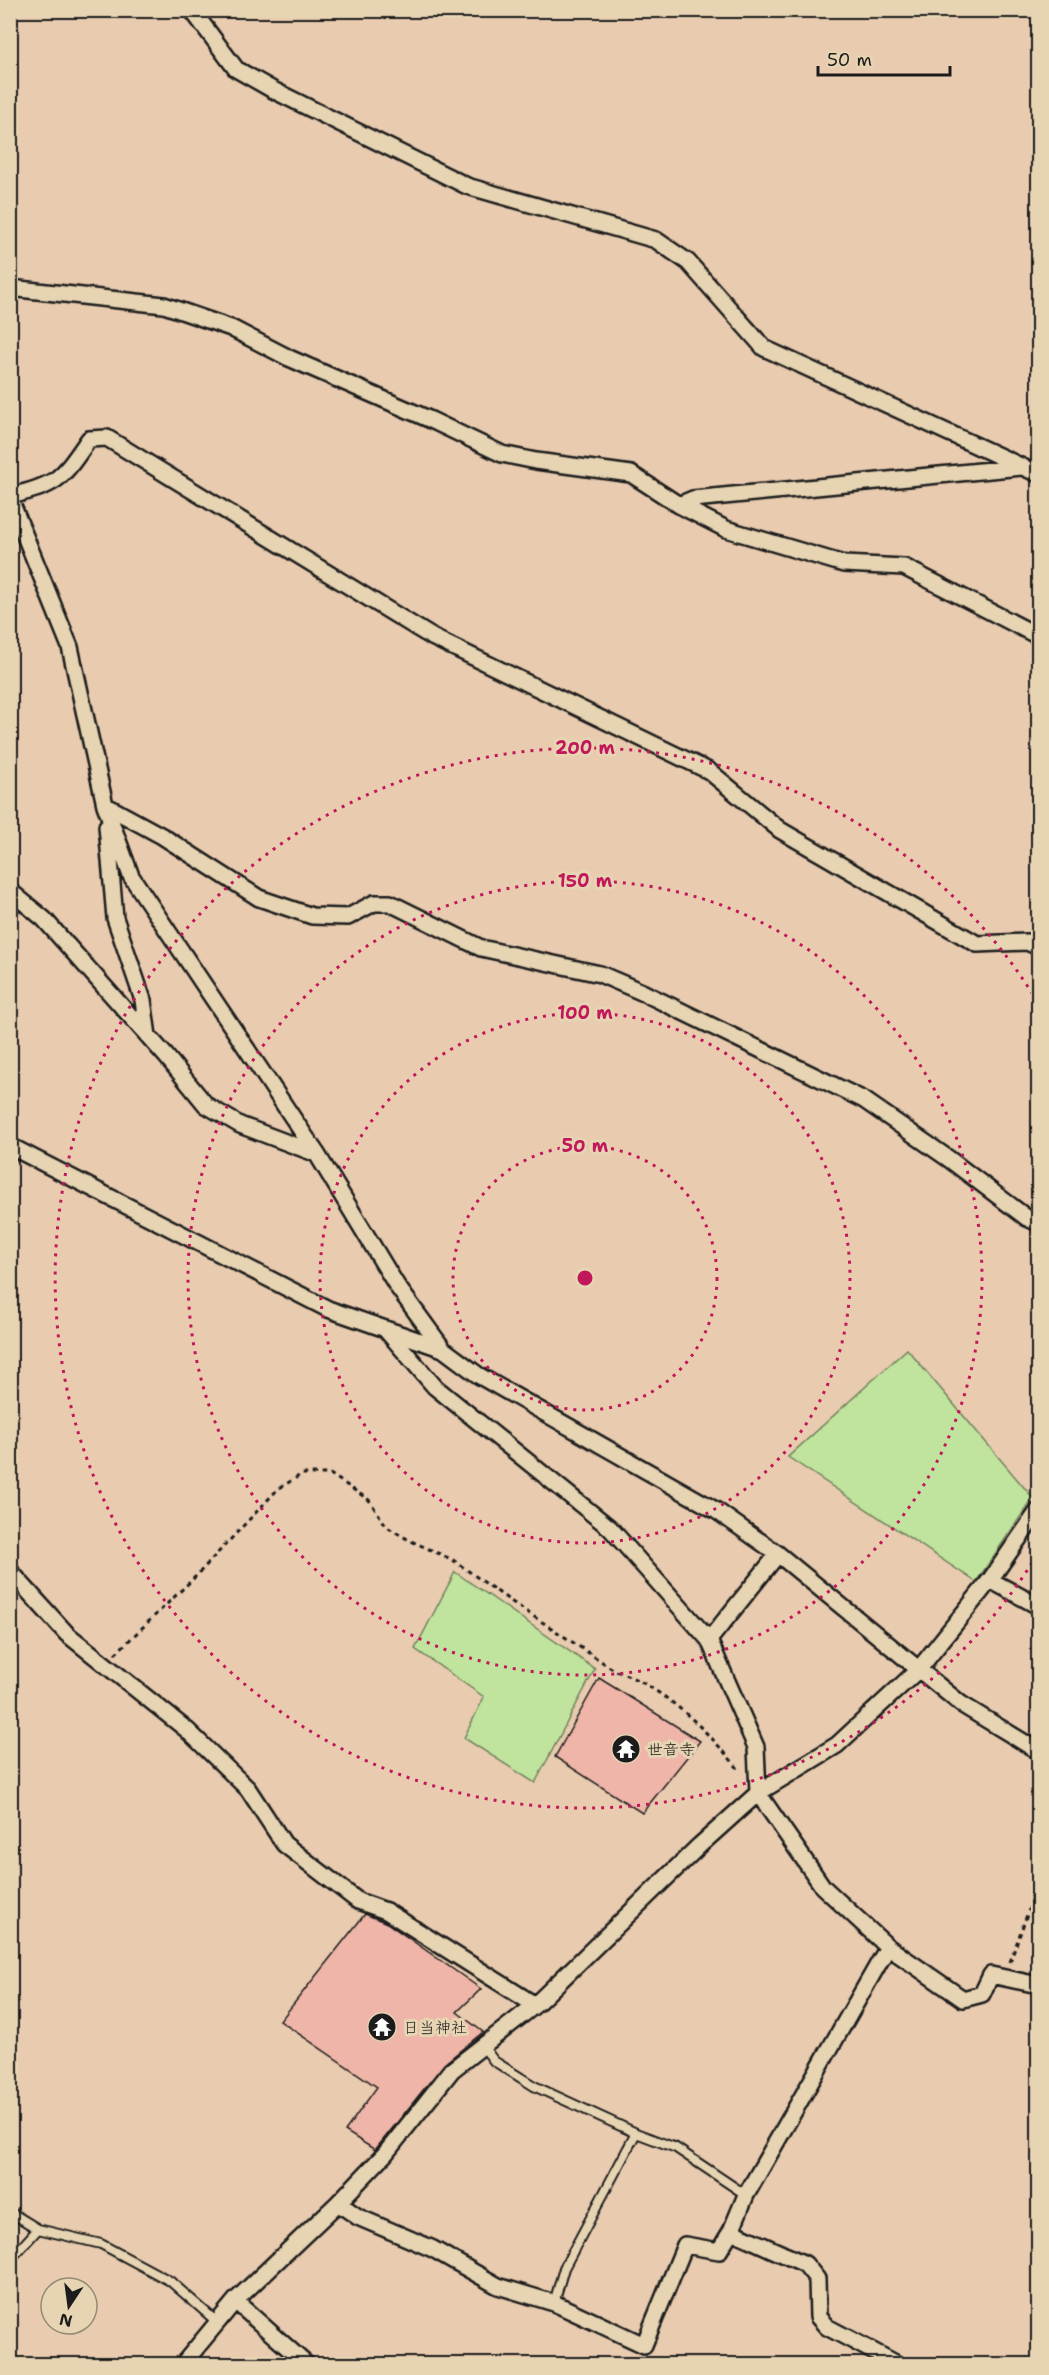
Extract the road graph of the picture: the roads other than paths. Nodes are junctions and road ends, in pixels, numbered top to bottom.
1 (192, 10) edge
2 (10, 288) edge
3 (1022, 467) junction
4 (1038, 474) edge
5 (10, 498) edge
6 (679, 506) junction
7 (1038, 636) edge
8 (105, 805) junction
9 (10, 891) edge
10 (1038, 947) edge
11 (148, 1036) junction
12 (12, 1151) edge
13 (316, 1154) junction
14 (1038, 1223) edge
15 (385, 1329) junction
16 (443, 1349) junction
17 (1038, 1510) edge
18 (778, 1554) junction
19 (10, 1571) edge
20 (990, 1580) junction
21 (1038, 1606) edge
22 (709, 1640) junction
23 (919, 1669) junction
24 (1038, 1751) edge
25 (758, 1793) junction
26 (888, 1947) junction
27 (1038, 1985) edge
28 (535, 2006) junction
29 (482, 2045) junction
30 (636, 2133) junction
31 (746, 2195) junction
32 (338, 2203) junction
33 (10, 2212) edge
34 (38, 2229) junction
35 (731, 2231) junction
36 (10, 2260) edge
37 (235, 2301) junction
38 (554, 2303) junction
39 (218, 2323) junction
40 (183, 2364) edge
41 (306, 2364) edge
42 (897, 2364) edge

1 - 3 street
2 - 6 street
3 - 4 street
3 - 6 street
5 - 8 street
5 - 10 street
6 - 7 street
8 - 11 street
8 - 13 street
8 - 14 street
9 - 11 street
11 - 13 street
12 - 15 street
13 - 16 street
15 - 16 street
15 - 22 street
16 - 18 street
17 - 20 street
18 - 22 street
18 - 23 street
19 - 28 street
20 - 21 street
20 - 23 street
22 - 25 street
23 - 24 street
23 - 25 street
25 - 26 street
25 - 28 street
26 - 27 street
26 - 31 street
28 - 29 street
29 - 30 lane
29 - 32 street
30 - 31 lane
30 - 38 lane
31 - 35 street
32 - 37 street
32 - 38 street
33 - 34 lane
34 - 36 lane
34 - 39 lane
35 - 38 street
35 - 42 street
37 - 39 street
37 - 41 street
39 - 40 street

